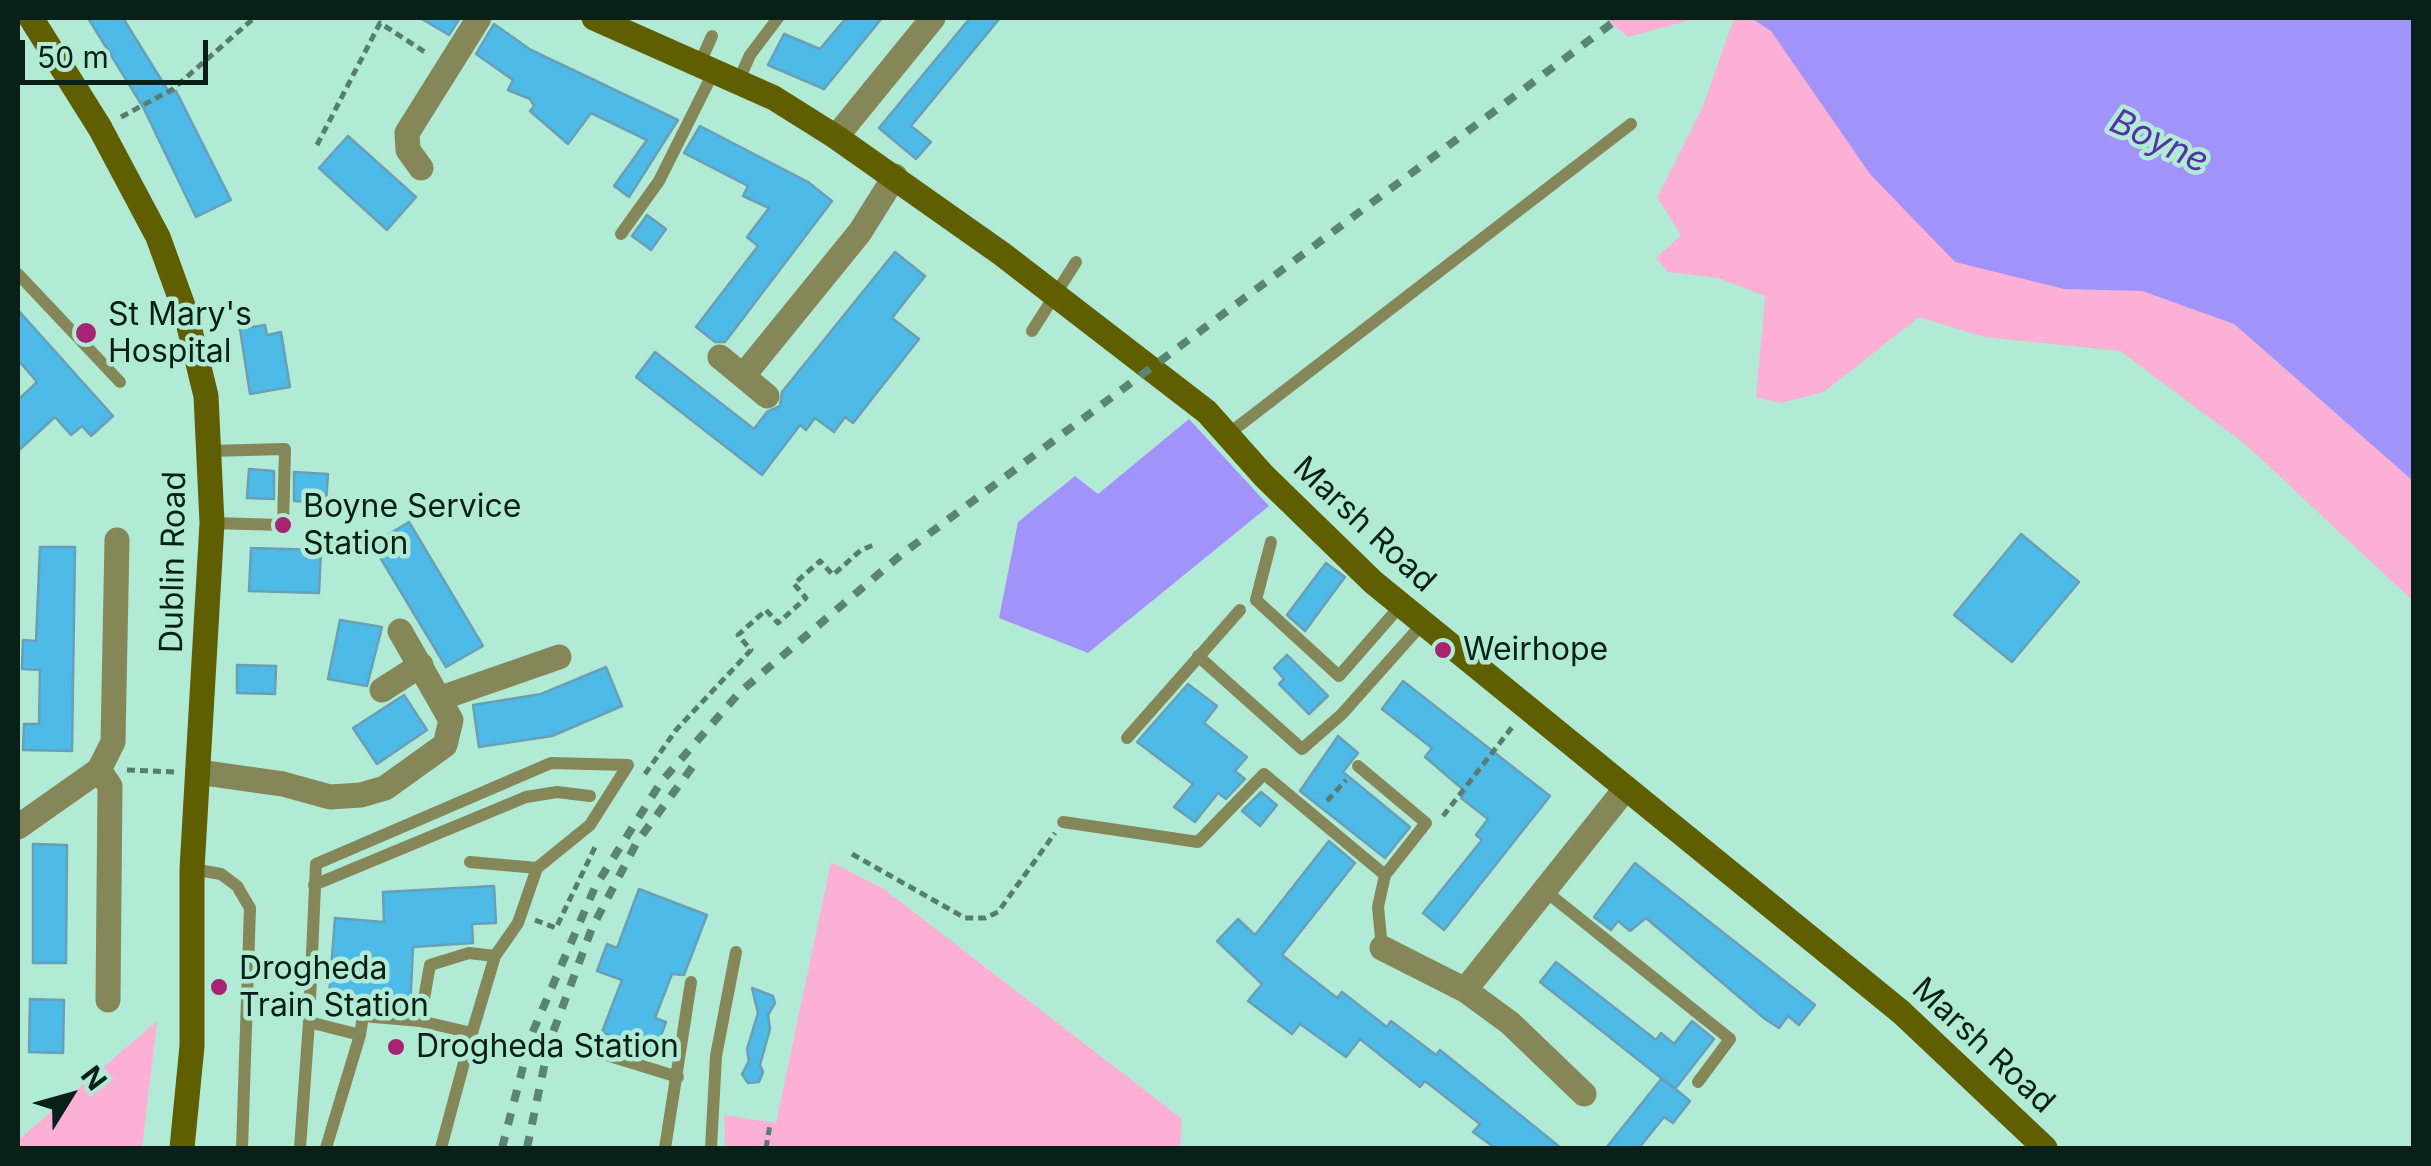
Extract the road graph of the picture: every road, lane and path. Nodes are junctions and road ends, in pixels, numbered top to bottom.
1 (31, 18) edge
2 (254, 18) edge
3 (479, 18) edge
4 (594, 18) edge
5 (778, 18) edge
6 (933, 18) edge
7 (712, 36) dead end
8 (448, 66) junction
9 (706, 68) junction
10 (738, 82) junction
11 (1631, 124) dead end
12 (100, 128) junction
13 (836, 137) junction
14 (317, 146) dead end
15 (421, 168) dead end
16 (894, 176) junction
17 (621, 234) dead end
18 (1076, 262) dead end
19 (18, 274) edge
20 (1055, 295) junction
21 (1032, 331) dead end
22 (720, 357) dead end
23 (743, 376) junction
24 (120, 382) dead end
25 (766, 396) dead end
26 (1227, 434) junction
27 (209, 450) junction
28 (212, 523) junction
29 (117, 540) dead end
30 (1270, 542) dead end
31 (876, 544) dead end
32 (1401, 605) junction
33 (1240, 610) dead end
34 (1423, 623) junction
35 (400, 631) dead end
36 (1198, 656) junction
37 (559, 658) dead end
38 (422, 665) junction
39 (726, 677) dead end
40 (382, 690) dead end
41 (441, 698) junction
42 (1527, 708) junction
43 (1127, 738) dead end
44 (1358, 766) joint
45 (99, 770) junction
46 (198, 772) junction
47 (1626, 788) junction
48 (590, 796) dead end
49 (1314, 815) junction
50 (1063, 822) dead end
51 (1426, 822) junction
52 (18, 827) edge
53 (1051, 838) dead end
54 (852, 854) dead end
55 (470, 862) dead end
56 (192, 868) junction
57 (537, 868) junction
58 (1385, 875) junction
59 (314, 885) junction
60 (1544, 890) junction
61 (1382, 948) joint
62 (736, 952) dead end
63 (495, 956) junction
64 (691, 982) dead end
65 (1465, 990) junction
66 (108, 1000) dead end
67 (420, 1021) junction
68 (309, 1022) junction
69 (472, 1033) junction
70 (360, 1035) junction
71 (600, 1053) dead end
72 (678, 1077) junction
73 (1698, 1082) dead end
74 (1584, 1094) dead end
75 (770, 1125) dead end
76 (182, 1148) edge
77 (242, 1148) edge
78 (300, 1148) edge
79 (326, 1148) edge
80 (442, 1148) edge
81 (665, 1148) edge
82 (711, 1148) edge
83 (766, 1148) edge
84 (2044, 1148) edge

1 - 12 main road, Dublin Road
2 - 12 path
3 - 8 street
4 - 9 main road, Marsh Road
5 - 10 lane
6 - 13 street
7 - 9 lane
8 - 14 path
8 - 15 street
9 - 10 main road, Marsh Road
9 - 17 lane
10 - 13 main road, Marsh Road
11 - 26 lane
12 - 27 main road, Dublin Road
13 - 16 main road, Marsh Road
16 - 20 main road, Marsh Road
16 - 23 street
18 - 20 lane
19 - 24 lane
20 - 21 lane
20 - 26 main road, Marsh Road
22 - 23 street
23 - 25 street
26 - 32 main road, Marsh Road
27 - 28 main road, Dublin Road
27 - 28 lane
28 - 46 main road, Dublin Road
29 - 45 street
30 - 32 lane
31 - 39 path
32 - 34 main road, Marsh Road
33 - 36 lane
34 - 36 lane
34 - 42 main road, Marsh Road
35 - 38 street
36 - 43 lane
37 - 41 street
38 - 40 street
38 - 41 street
41 - 46 street
42 - 47 main road, Marsh Road
42 - 51 path
44 - 49 path
44 - 51 lane
45 - 46 path
45 - 52 street
45 - 66 street
46 - 56 main road, Dublin Road
47 - 60 street
47 - 84 main road, Marsh Road
48 - 59 lane
49 - 50 lane
49 - 58 lane
51 - 58 lane
53 - 54 path
55 - 57 lane
56 - 76 main road, Dublin Road
56 - 77 lane
57 - 59 lane
57 - 63 lane
58 - 61 lane
59 - 68 lane
60 - 65 street
60 - 73 lane
61 - 65 street
62 - 82 lane
63 - 67 lane
63 - 69 lane
64 - 72 lane
65 - 74 street
67 - 69 lane
67 - 70 lane
68 - 70 lane
68 - 78 lane
69 - 80 lane
70 - 79 lane
71 - 72 lane
72 - 81 lane
75 - 83 path

